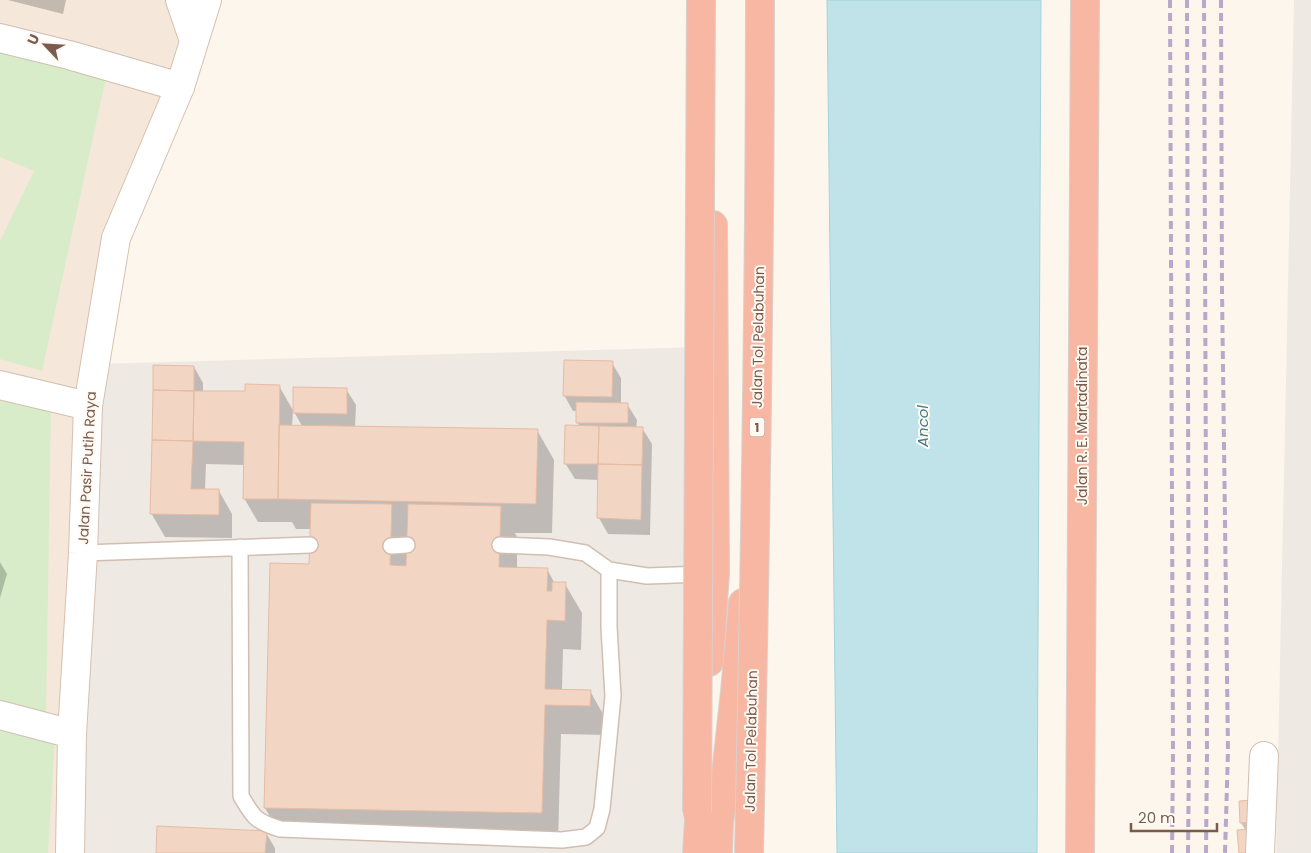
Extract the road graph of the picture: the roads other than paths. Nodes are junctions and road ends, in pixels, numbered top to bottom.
1 (180, 0) edge
2 (207, 0) edge
3 (701, 0) edge
4 (712, 0) edge
5 (760, 0) edge
6 (772, 0) edge
7 (1085, 0) edge
8 (0, 38) edge
9 (194, 40) junction
10 (180, 86) junction
11 (0, 385) edge
12 (88, 406) junction
13 (310, 545) dead end
14 (407, 545) dead end
15 (500, 545) dead end
16 (390, 546) dead end
17 (240, 547) junction
18 (83, 553) junction
19 (609, 570) junction
20 (715, 573) junction
21 (0, 715) edge
22 (72, 734) junction
23 (1264, 756) dead end
24 (697, 812) junction
25 (70, 853) edge
26 (692, 853) edge
27 (697, 853) edge
28 (718, 853) edge
29 (749, 853) edge
30 (1080, 853) edge
31 (1260, 853) edge

1 - 9 street
2 - 9 street, Jalan Pasir Putih Raya
3 - 24 highway, bridge
4 - 20 highway
5 - 29 highway, Jalan Tol Pelabuhan / 1, bridge
6 - 28 highway
7 - 30 highway, Jalan R. E. Martadinata
8 - 10 street
9 - 10 street, Jalan Pasir Putih Raya
10 - 12 street, Jalan Pasir Putih Raya
11 - 12 street
12 - 18 street, Jalan Pasir Putih Raya
13 - 17 lane
14 - 16 lane
15 - 19 lane
17 - 18 lane
17 - 19 lane
18 - 22 street, Jalan Pasir Putih Raya
19 - 20 lane
20 - 27 highway
21 - 22 street
22 - 25 street, Jalan Pasir Putih Raya
23 - 31 street
24 - 26 highway
24 - 27 highway

